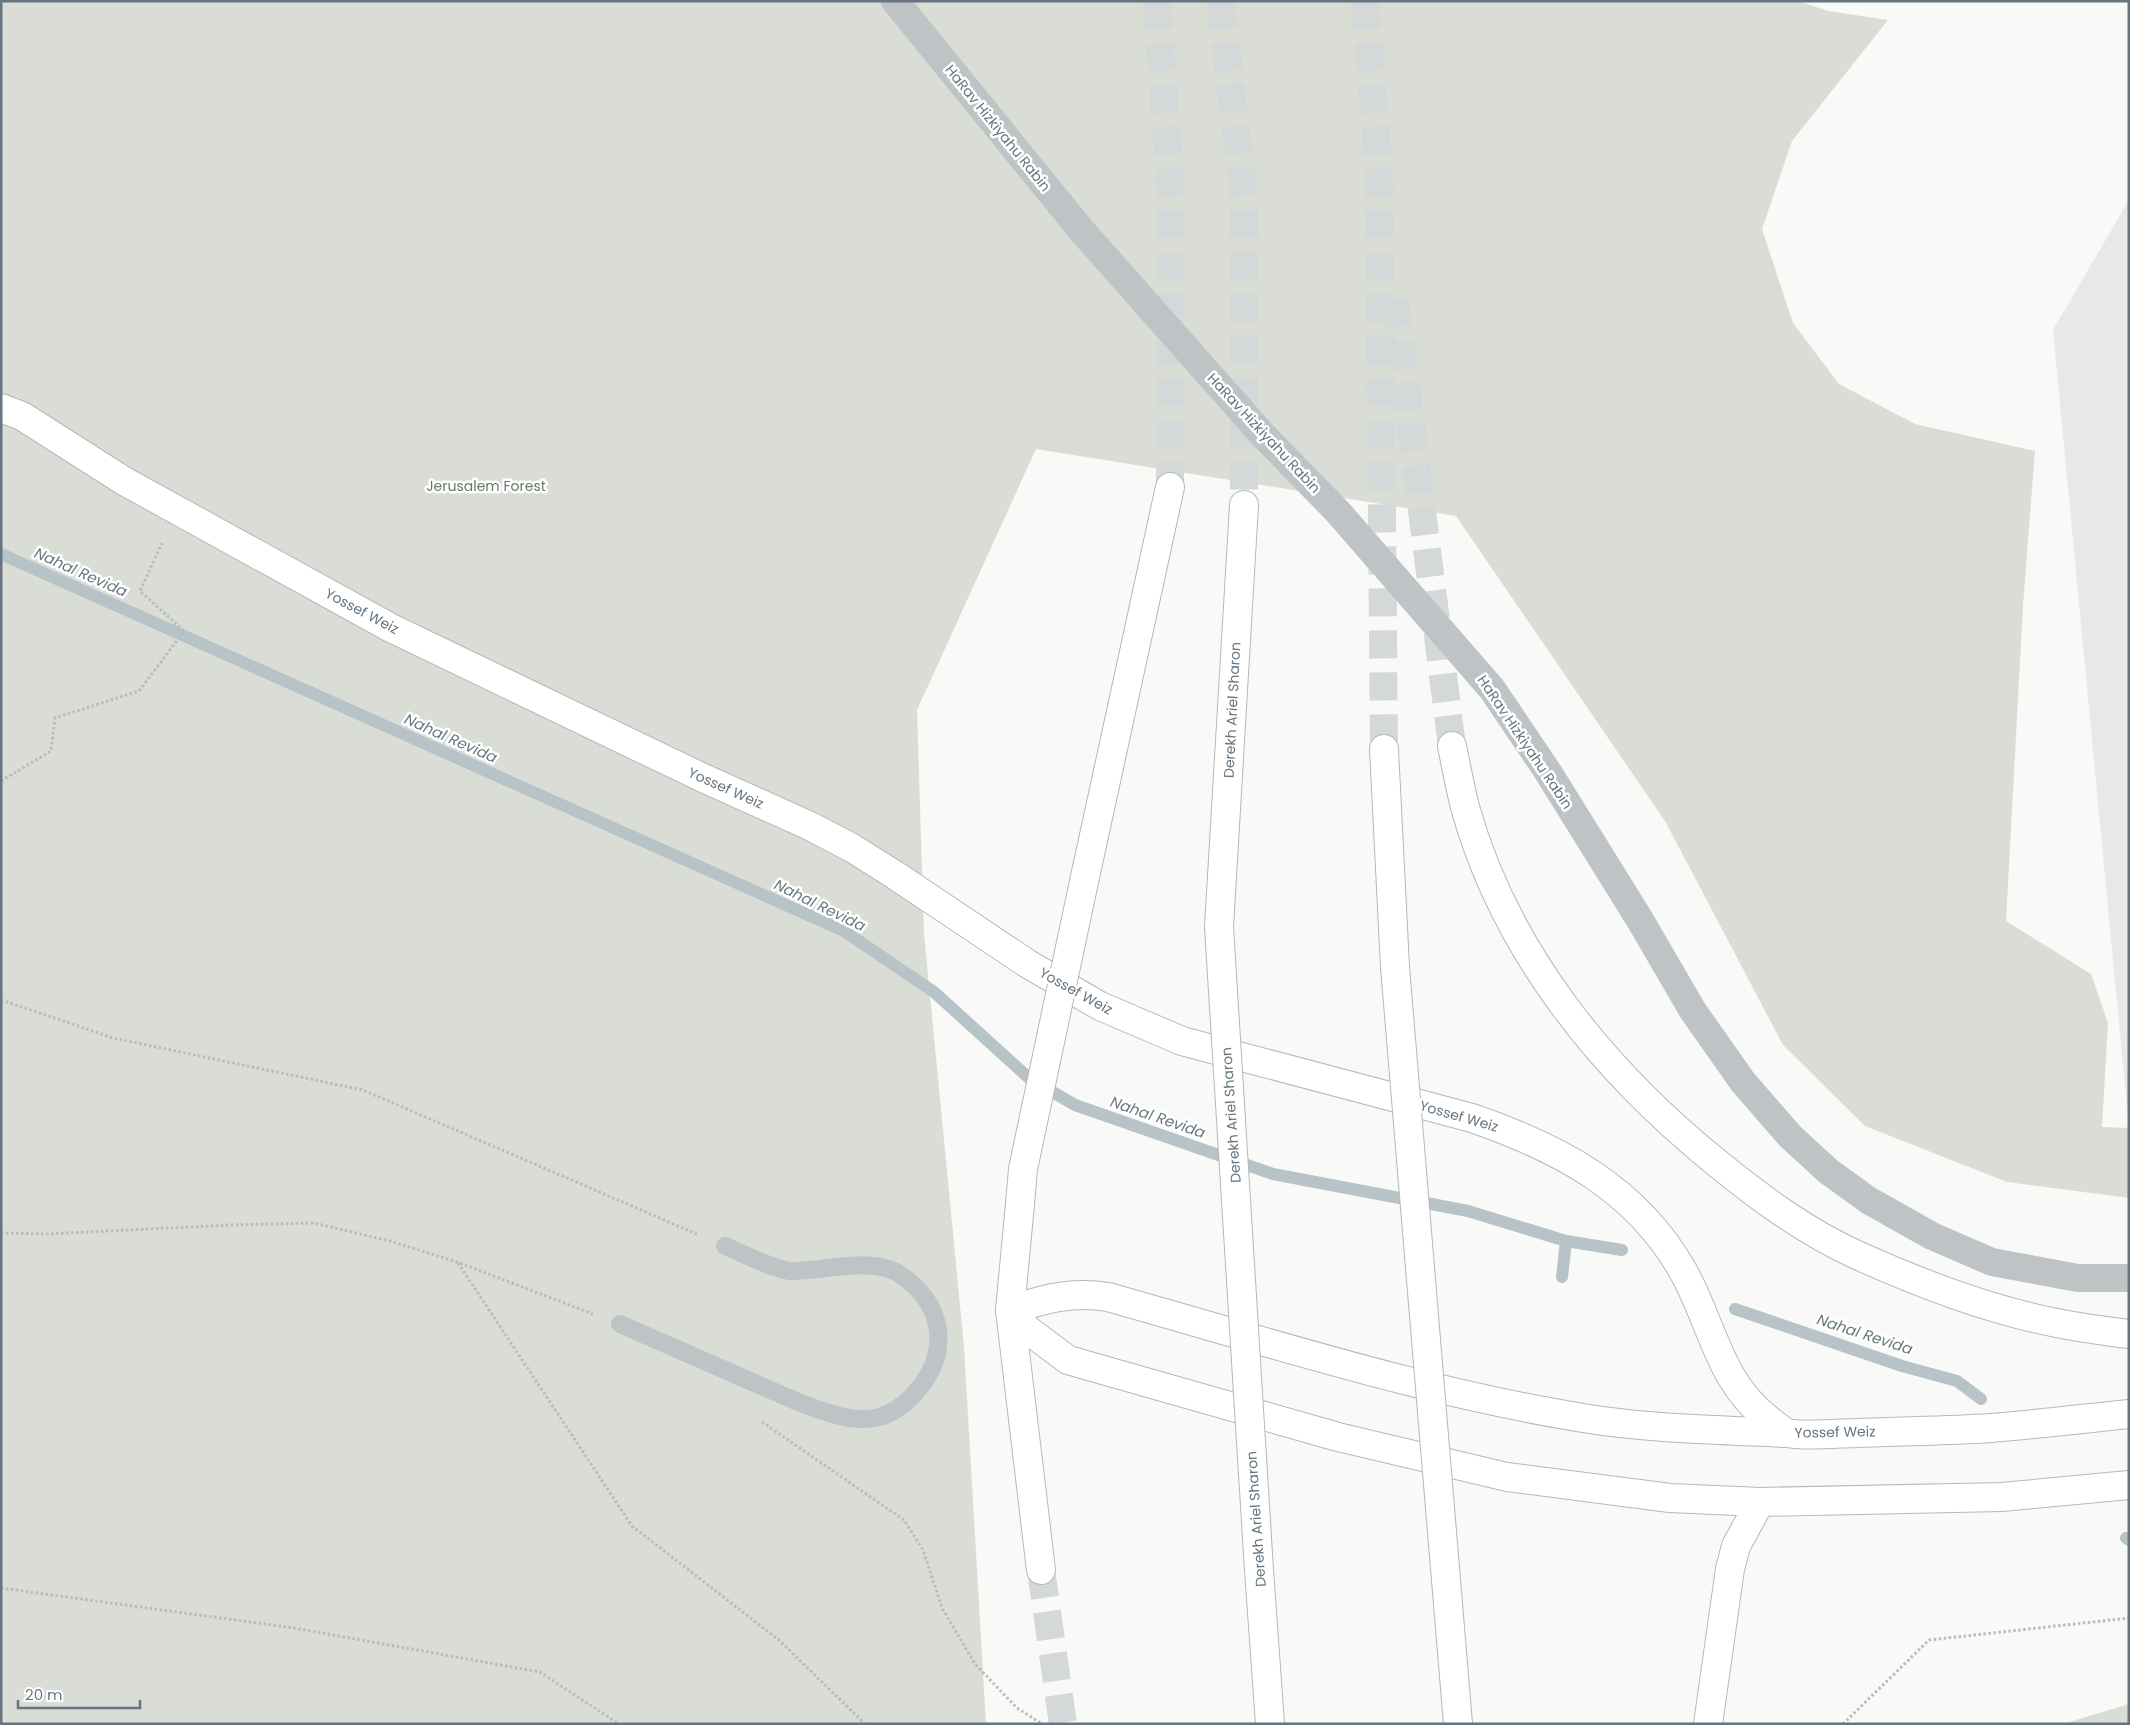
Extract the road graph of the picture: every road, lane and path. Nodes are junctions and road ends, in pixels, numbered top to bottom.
1 (895, 1) edge
2 (1, 408) edge
3 (1170, 487) tunnel mouth
4 (1244, 506) tunnel mouth
5 (177, 511) junction
6 (1452, 746) tunnel mouth
7 (1384, 749) tunnel mouth
8 (1, 782) edge
9 (1, 1000) edge
10 (1, 1233) edge
11 (725, 1246) joint
12 (457, 1262) junction
13 (2129, 1278) edge
14 (1010, 1310) junction
15 (620, 1324) joint
16 (2129, 1334) edge
17 (2129, 1414) edge
18 (758, 1419) dead end
19 (1786, 1433) junction
20 (2129, 1485) edge
21 (1760, 1502) junction
22 (1041, 1570) tunnel mouth
23 (1, 1588) edge
24 (2129, 1618) edge
25 (619, 1724) edge
26 (865, 1724) edge
27 (1042, 1724) edge
28 (1270, 1724) edge
29 (1458, 1724) edge
30 (1708, 1724) edge
31 (1843, 1724) edge

1 - 13 street, HaRav Hizkiyahu Rabin
2 - 5 main road, Yossef Weiz
3 - 14 main road, bridge
4 - 28 main road, Derekh Ariel Sharon, bridge
5 - 8 path
5 - 19 main road, Yossef Weiz
6 - 16 main road
7 - 29 main road, bridge
9 - 11 path
10 - 12 path
11 - 15 lane
12 - 15 path
12 - 26 path
14 - 19 main road
14 - 21 main road
14 - 22 main road
17 - 19 main road, Yossef Weiz
18 - 27 path
20 - 21 main road
21 - 30 main road
23 - 25 path
24 - 31 path

